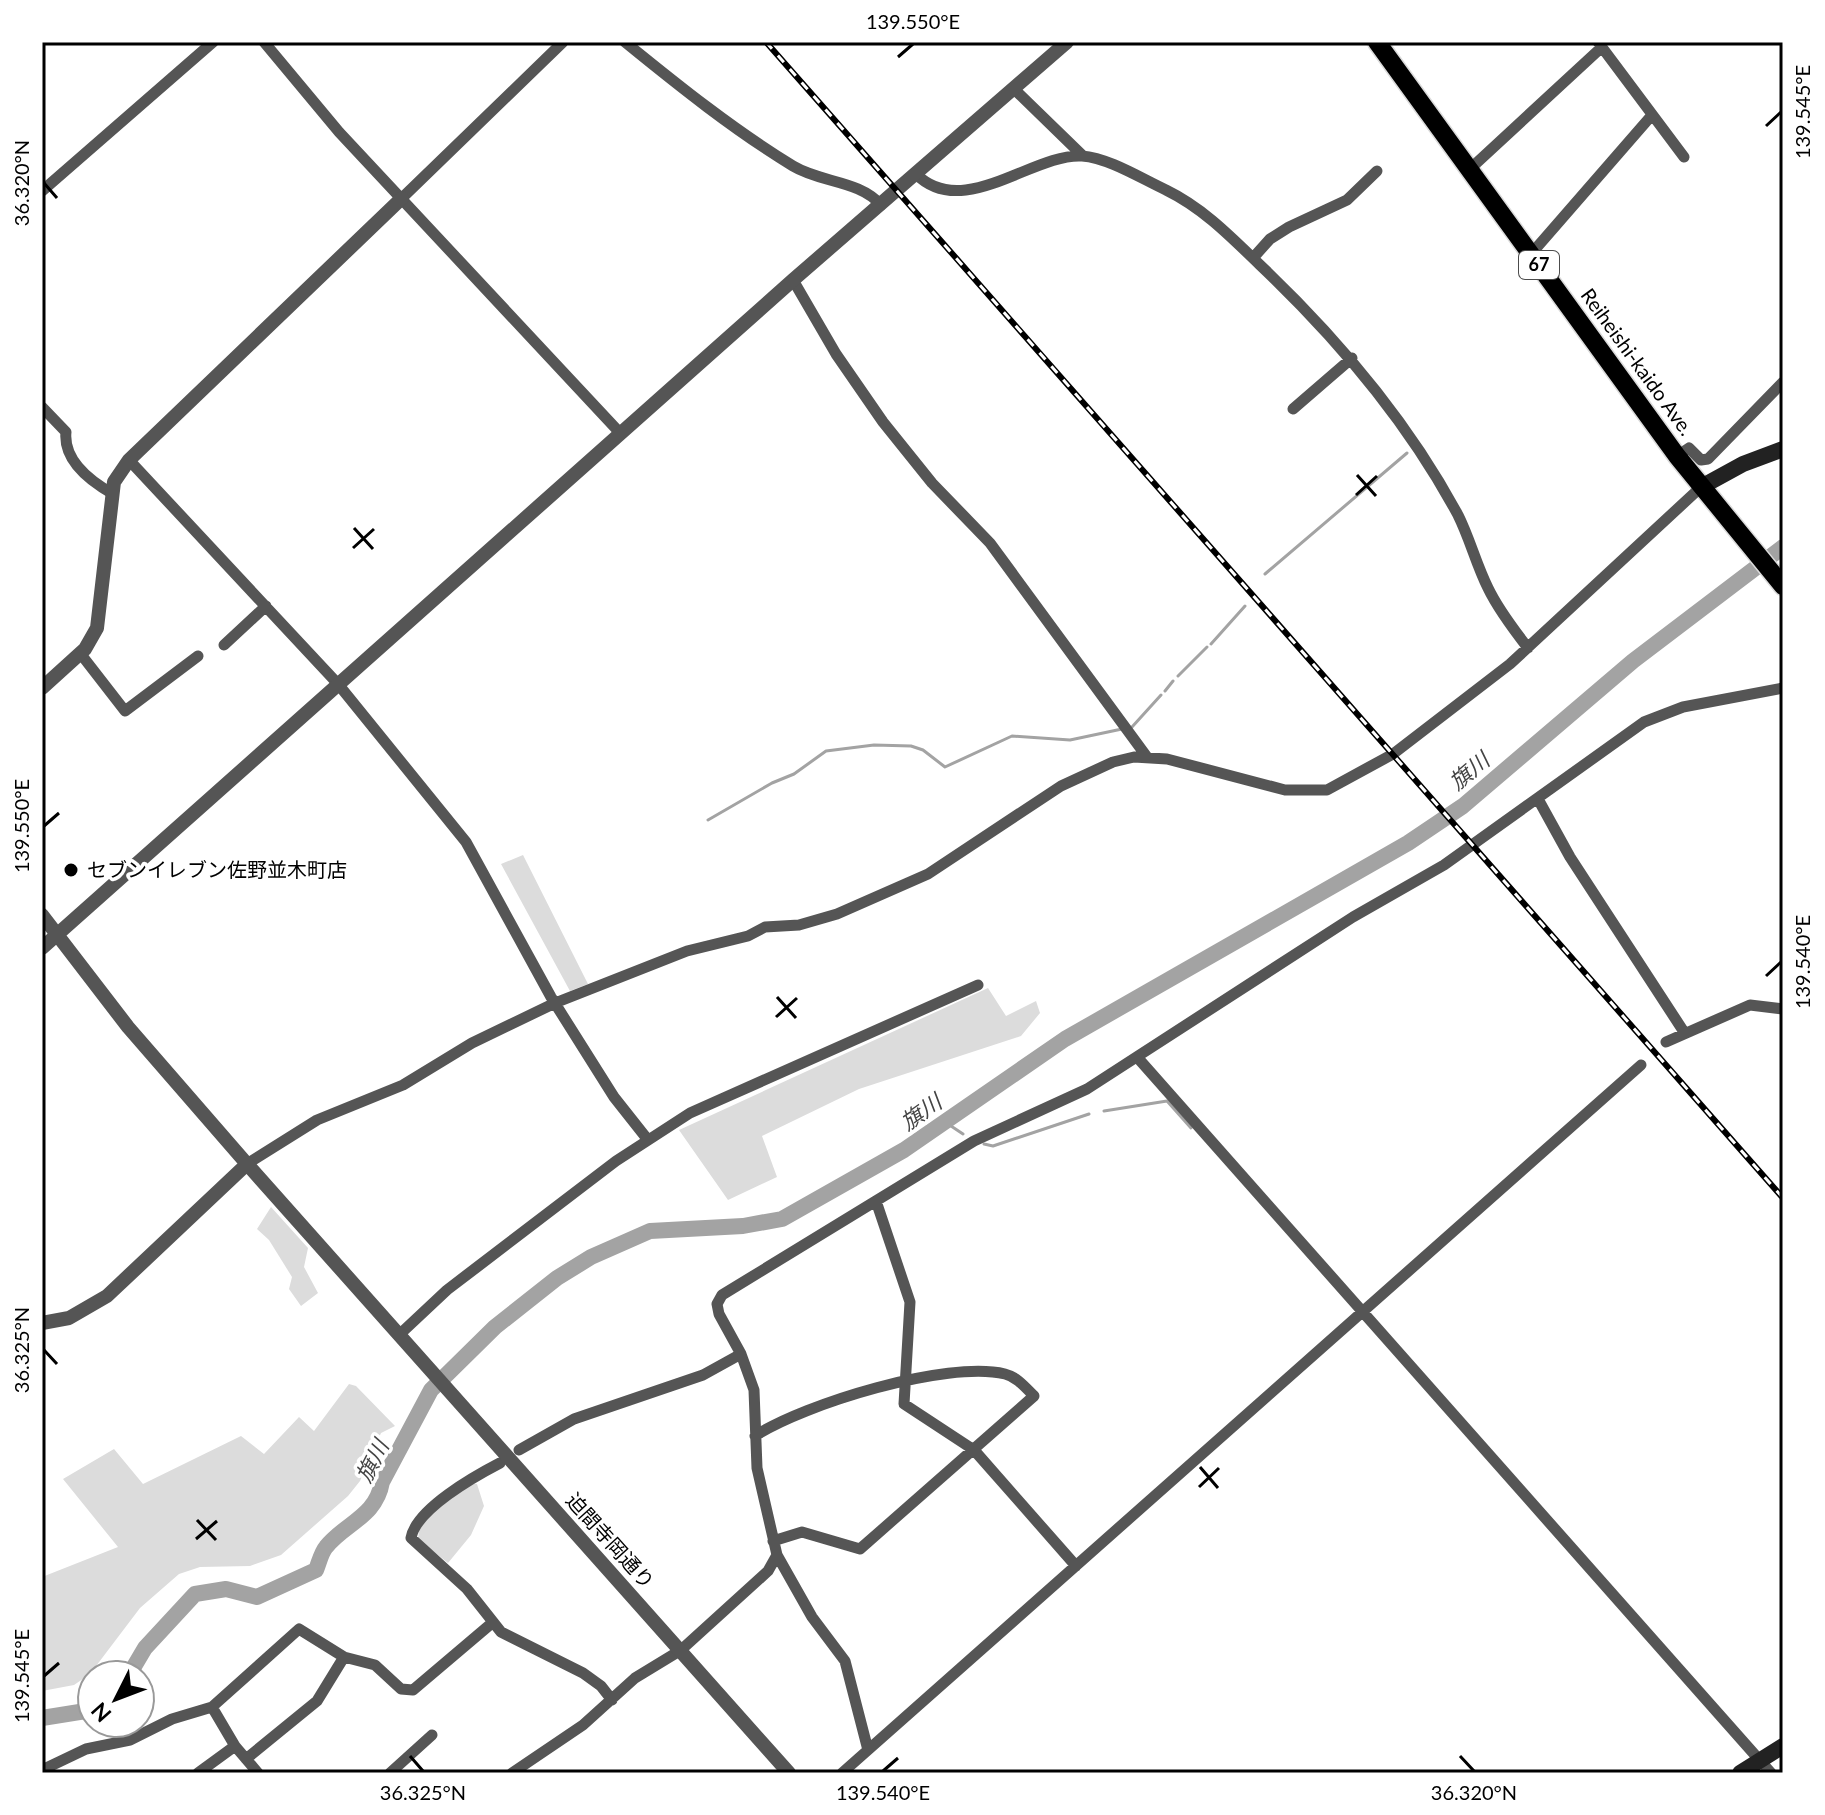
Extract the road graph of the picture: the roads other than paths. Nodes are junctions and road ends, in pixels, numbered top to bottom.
1 (213, 42) edge
2 (264, 42) edge
3 (563, 42) edge
4 (625, 42) edge
5 (1067, 42) edge
6 (1383, 44) edge
7 (1600, 44) edge
8 (1014, 89) junction
9 (1652, 115) junction
10 (1083, 156) junction
11 (1684, 157) dead end
12 (1470, 169) junction
13 (1377, 171) dead end
14 (916, 174) junction
15 (42, 191) edge
16 (402, 198) junction
17 (881, 205) junction
18 (1531, 254) junction
19 (1253, 258) junction
20 (793, 280) junction
21 (1352, 358) junction
22 (1782, 385) edge
23 (42, 407) edge
24 (1293, 409) dead end
25 (621, 434) junction
26 (1783, 449) edge
27 (1677, 456) junction
28 (129, 460) junction
29 (1706, 493) junction
30 (113, 494) junction
31 (1783, 586) edge
32 (266, 606) junction
33 (224, 645) dead end
34 (1528, 648) junction
35 (80, 653) junction
36 (198, 656) dead end
37 (338, 684) junction
38 (42, 688) edge
39 (1783, 688) edge
40 (1147, 757) junction
41 (1538, 799) junction
42 (42, 915) edge
43 (55, 935) junction
44 (42, 948) edge
45 (978, 985) dead end
46 (555, 1003) junction
47 (1783, 1009) edge
48 (1684, 1032) junction
49 (1666, 1042) dead end
50 (1137, 1057) junction
51 (1641, 1065) dead end
52 (648, 1140) junction
53 (247, 1164) junction
54 (876, 1201) junction
55 (1361, 1312) junction
56 (42, 1323) edge
57 (400, 1336) junction
58 (741, 1354) junction
59 (904, 1382) junction
60 (755, 1436) junction
61 (519, 1450) dead end
62 (974, 1450) junction
63 (500, 1463) dead end
64 (773, 1541) junction
65 (777, 1555) junction
66 (1076, 1566) junction
67 (492, 1623) junction
68 (681, 1650) junction
69 (344, 1657) junction
70 (612, 1700) junction
71 (212, 1707) junction
72 (432, 1735) dead end
73 (235, 1746) junction
74 (1783, 1746) edge
75 (868, 1750) junction
76 (246, 1759) junction
77 (1766, 1768) edge
78 (42, 1770) edge
79 (198, 1773) edge
80 (258, 1773) edge
81 (390, 1773) edge
82 (512, 1773) edge
83 (789, 1773) edge
84 (842, 1773) edge
85 (1740, 1773) edge

1 - 15 street
2 - 16 street
3 - 16 street
4 - 17 street
5 - 8 street
6 - 12 main road, Reiheishi-kaido Ave. / 67
7 - 9 street
7 - 12 street
8 - 10 street
8 - 14 street
9 - 11 street
9 - 18 street
10 - 14 street
10 - 19 street
12 - 18 main road, Reiheishi-kaido Ave. / 67
13 - 19 street
14 - 17 street
16 - 25 street
16 - 28 street
17 - 20 street
18 - 27 main road, Reiheishi-kaido Ave. / 67
19 - 21 street
20 - 25 street
20 - 40 street
21 - 24 street
21 - 34 street
22 - 27 street
23 - 30 street
25 - 37 street
26 - 29 main road
27 - 29 main road, Reiheishi-kaido Ave. / 67
28 - 30 street
28 - 32 street
29 - 31 main road, Reiheishi-kaido Ave. / 67
29 - 34 street
30 - 35 street
32 - 33 street
32 - 37 street
34 - 40 street
35 - 36 street
35 - 38 street
37 - 43 street
37 - 46 street
39 - 41 street
40 - 46 street
41 - 48 street
41 - 50 street
42 - 43 street, 迫間寺岡通り
43 - 44 street
43 - 53 street, 迫間寺岡通り
45 - 52 street
46 - 52 street
46 - 53 street
47 - 48 street
48 - 49 street
50 - 54 street
50 - 55 street
51 - 55 street
52 - 57 street
53 - 56 street
53 - 57 street, 迫間寺岡通り
54 - 58 street
54 - 59 street
55 - 66 street
55 - 77 street
57 - 68 street, 迫間寺岡通り
58 - 60 street
58 - 61 street
59 - 60 street
59 - 62 street
59 - 62 street
60 - 64 street
62 - 64 street
62 - 66 street
63 - 67 street
64 - 65 street
65 - 68 street
65 - 75 street
66 - 75 street
67 - 69 street
67 - 70 street
68 - 70 street
68 - 83 street, 迫間寺岡通り
69 - 71 street
69 - 76 street
70 - 82 street
71 - 73 street
71 - 78 street
72 - 81 street
73 - 76 street
73 - 79 street
74 - 77 main road
75 - 84 street
76 - 80 street
77 - 85 main road

